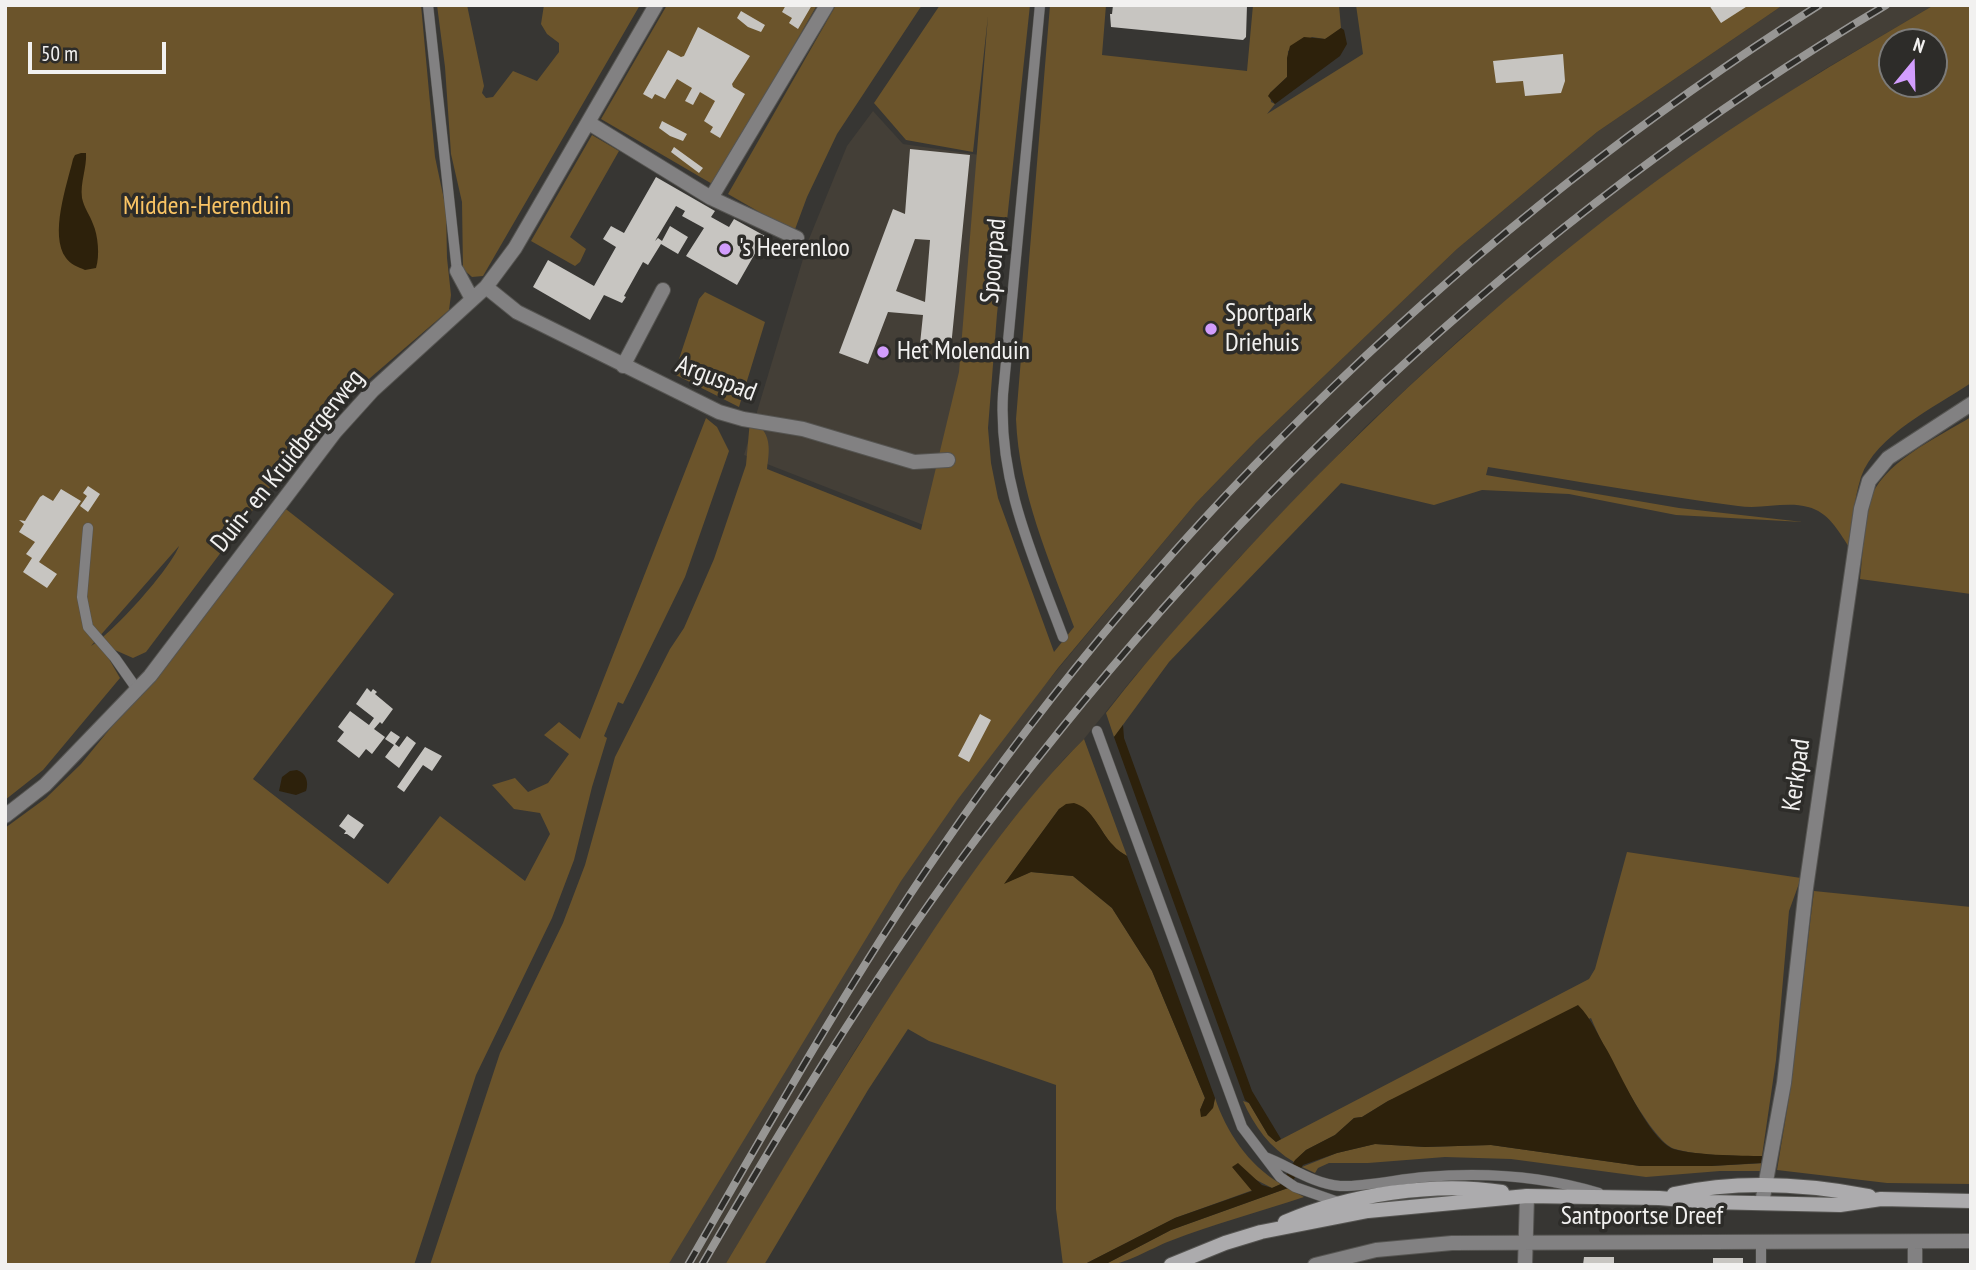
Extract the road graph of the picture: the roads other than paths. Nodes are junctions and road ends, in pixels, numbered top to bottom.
1 (428, 5) edge
2 (656, 5) edge
3 (827, 5) edge
4 (1040, 5) edge
5 (589, 123) junction
6 (712, 198) junction
7 (797, 238) dead end
8 (457, 271) joint
9 (486, 287) junction
10 (663, 289) dead end
11 (472, 299) junction
12 (623, 366) junction
13 (1971, 404) edge
14 (948, 460) dead end
15 (88, 528) dead end
16 (1063, 637) dead end
17 (134, 685) dead end
18 (1097, 731) dead end
19 (5, 816) edge
20 (1265, 1156) junction
21 (1766, 1187) junction
22 (1527, 1196) junction
23 (1613, 1198) junction
24 (1659, 1198) junction
25 (1881, 1199) junction
26 (1971, 1200) edge
27 (1340, 1203) junction
28 (1762, 1203) junction
29 (1368, 1211) junction
30 (1261, 1232) junction
31 (1525, 1241) junction
32 (1762, 1241) junction
33 (1915, 1241) junction
34 (1971, 1241) edge
35 (1171, 1265) edge
36 (1315, 1265) edge
37 (1525, 1265) edge
38 (1761, 1265) edge
39 (1915, 1265) edge

1 - 8 lane
2 - 5 street, Duin- en Kruidbergerweg
3 - 6 street
4 - 16 lane, Spoorpad
5 - 6 street
5 - 9 street, Duin- en Kruidbergerweg
6 - 7 street
8 - 11 street
9 - 11 street, Duin- en Kruidbergerweg
9 - 12 street, Arguspad
10 - 12 street
11 - 19 street, Duin- en Kruidbergerweg
12 - 14 street, Arguspad
13 - 21 street, Kerkpad
15 - 17 lane
18 - 20 lane
20 - 23 lane
20 - 27 lane
21 - 24 street, Santpoortse Dreef
21 - 25 street, Santpoortse Dreef
21 - 28 street, Kerkpad
22 - 23 street, Santpoortse Dreef
22 - 27 street, Santpoortse Dreef
22 - 29 street, Santpoortse Dreef
22 - 31 street
23 - 24 street, Santpoortse Dreef
24 - 28 street, Santpoortse Dreef
25 - 26 street, Santpoortse Dreef
25 - 28 street, Santpoortse Dreef
27 - 29 lane
27 - 30 street, Santpoortse Dreef
29 - 30 street, Santpoortse Dreef
30 - 35 street, Santpoortse Dreef
31 - 32 street, Santpoortse Dreef
31 - 36 street, Santpoortse Dreef
31 - 37 street
32 - 33 street, Santpoortse Dreef
32 - 38 lane
33 - 34 street, Santpoortse Dreef
33 - 39 street

